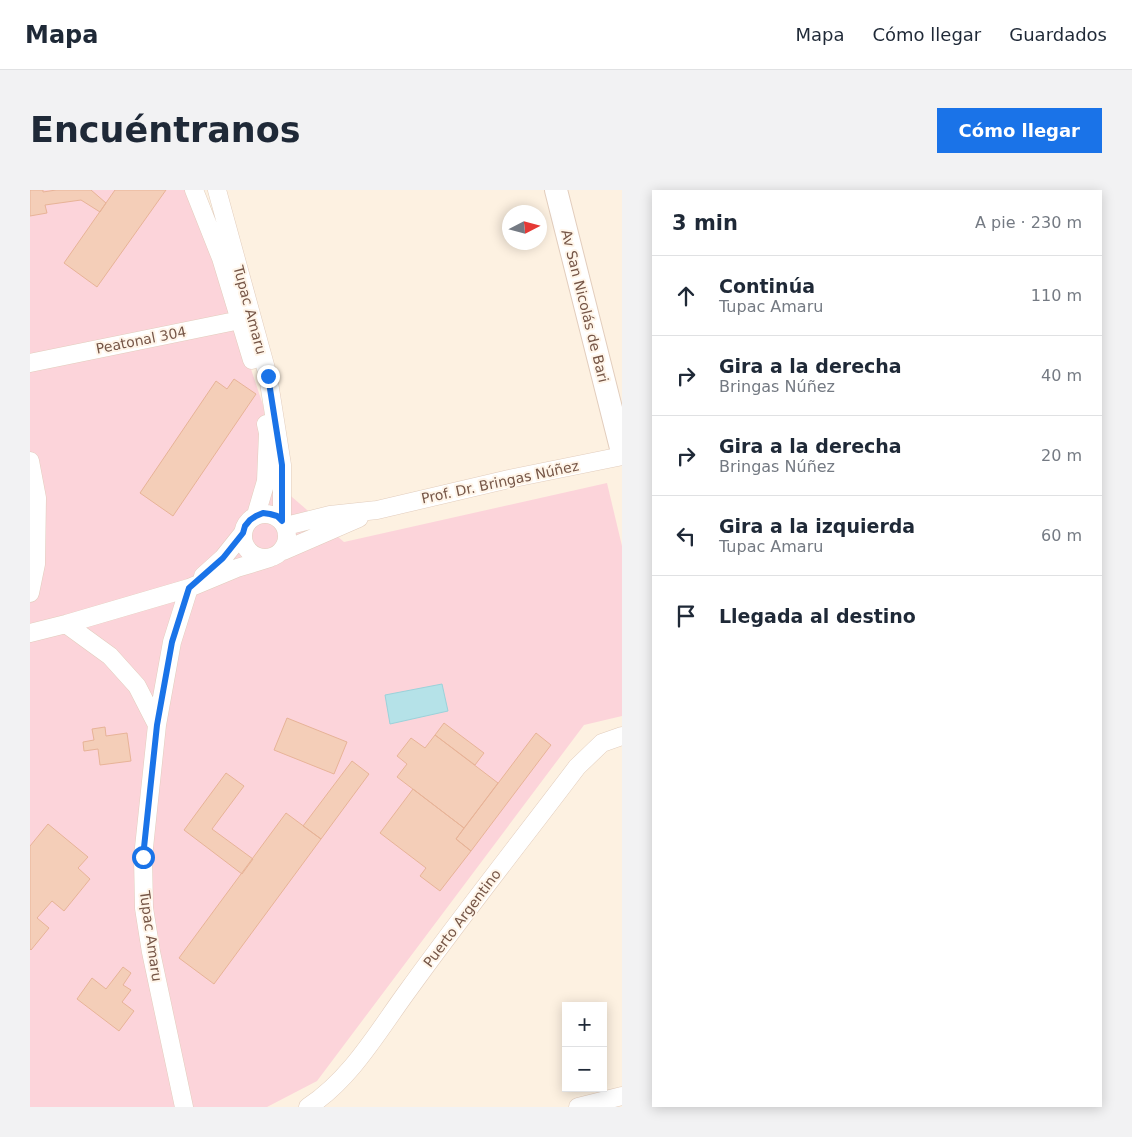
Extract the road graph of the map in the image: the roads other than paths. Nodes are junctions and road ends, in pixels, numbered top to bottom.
1 (194, 190) edge
2 (217, 190) edge
3 (556, 190) edge
4 (246, 319) junction
5 (30, 363) edge
6 (622, 454) edge
7 (30, 461) edge
8 (377, 510) junction
9 (256, 516) junction
10 (284, 523) junction
11 (243, 533) junction
12 (276, 554) junction
13 (189, 588) junction
14 (30, 593) edge
15 (66, 624) junction
16 (30, 633) edge
17 (157, 725) junction
18 (622, 736) edge
19 (622, 1096) edge
20 (184, 1107) edge
21 (308, 1107) edge
22 (578, 1107) edge

1 - 4 street
2 - 4 street, Tupac Amaru
3 - 6 street, Av San Nicolás de Bari
4 - 5 street, Peatonal 304
4 - 9 street
4 - 10 street, Tupac Amaru
6 - 8 street, Prof. Dr. Bringas Núñez
7 - 14 street
8 - 10 street
8 - 12 street
9 - 10 street
9 - 11 street
10 - 12 street
11 - 12 street
11 - 13 street
12 - 13 street
13 - 15 street
13 - 17 street, Tupac Amaru
15 - 16 street
15 - 17 street
17 - 20 street, Tupac Amaru
18 - 21 street, Puerto Argentino
19 - 22 street

